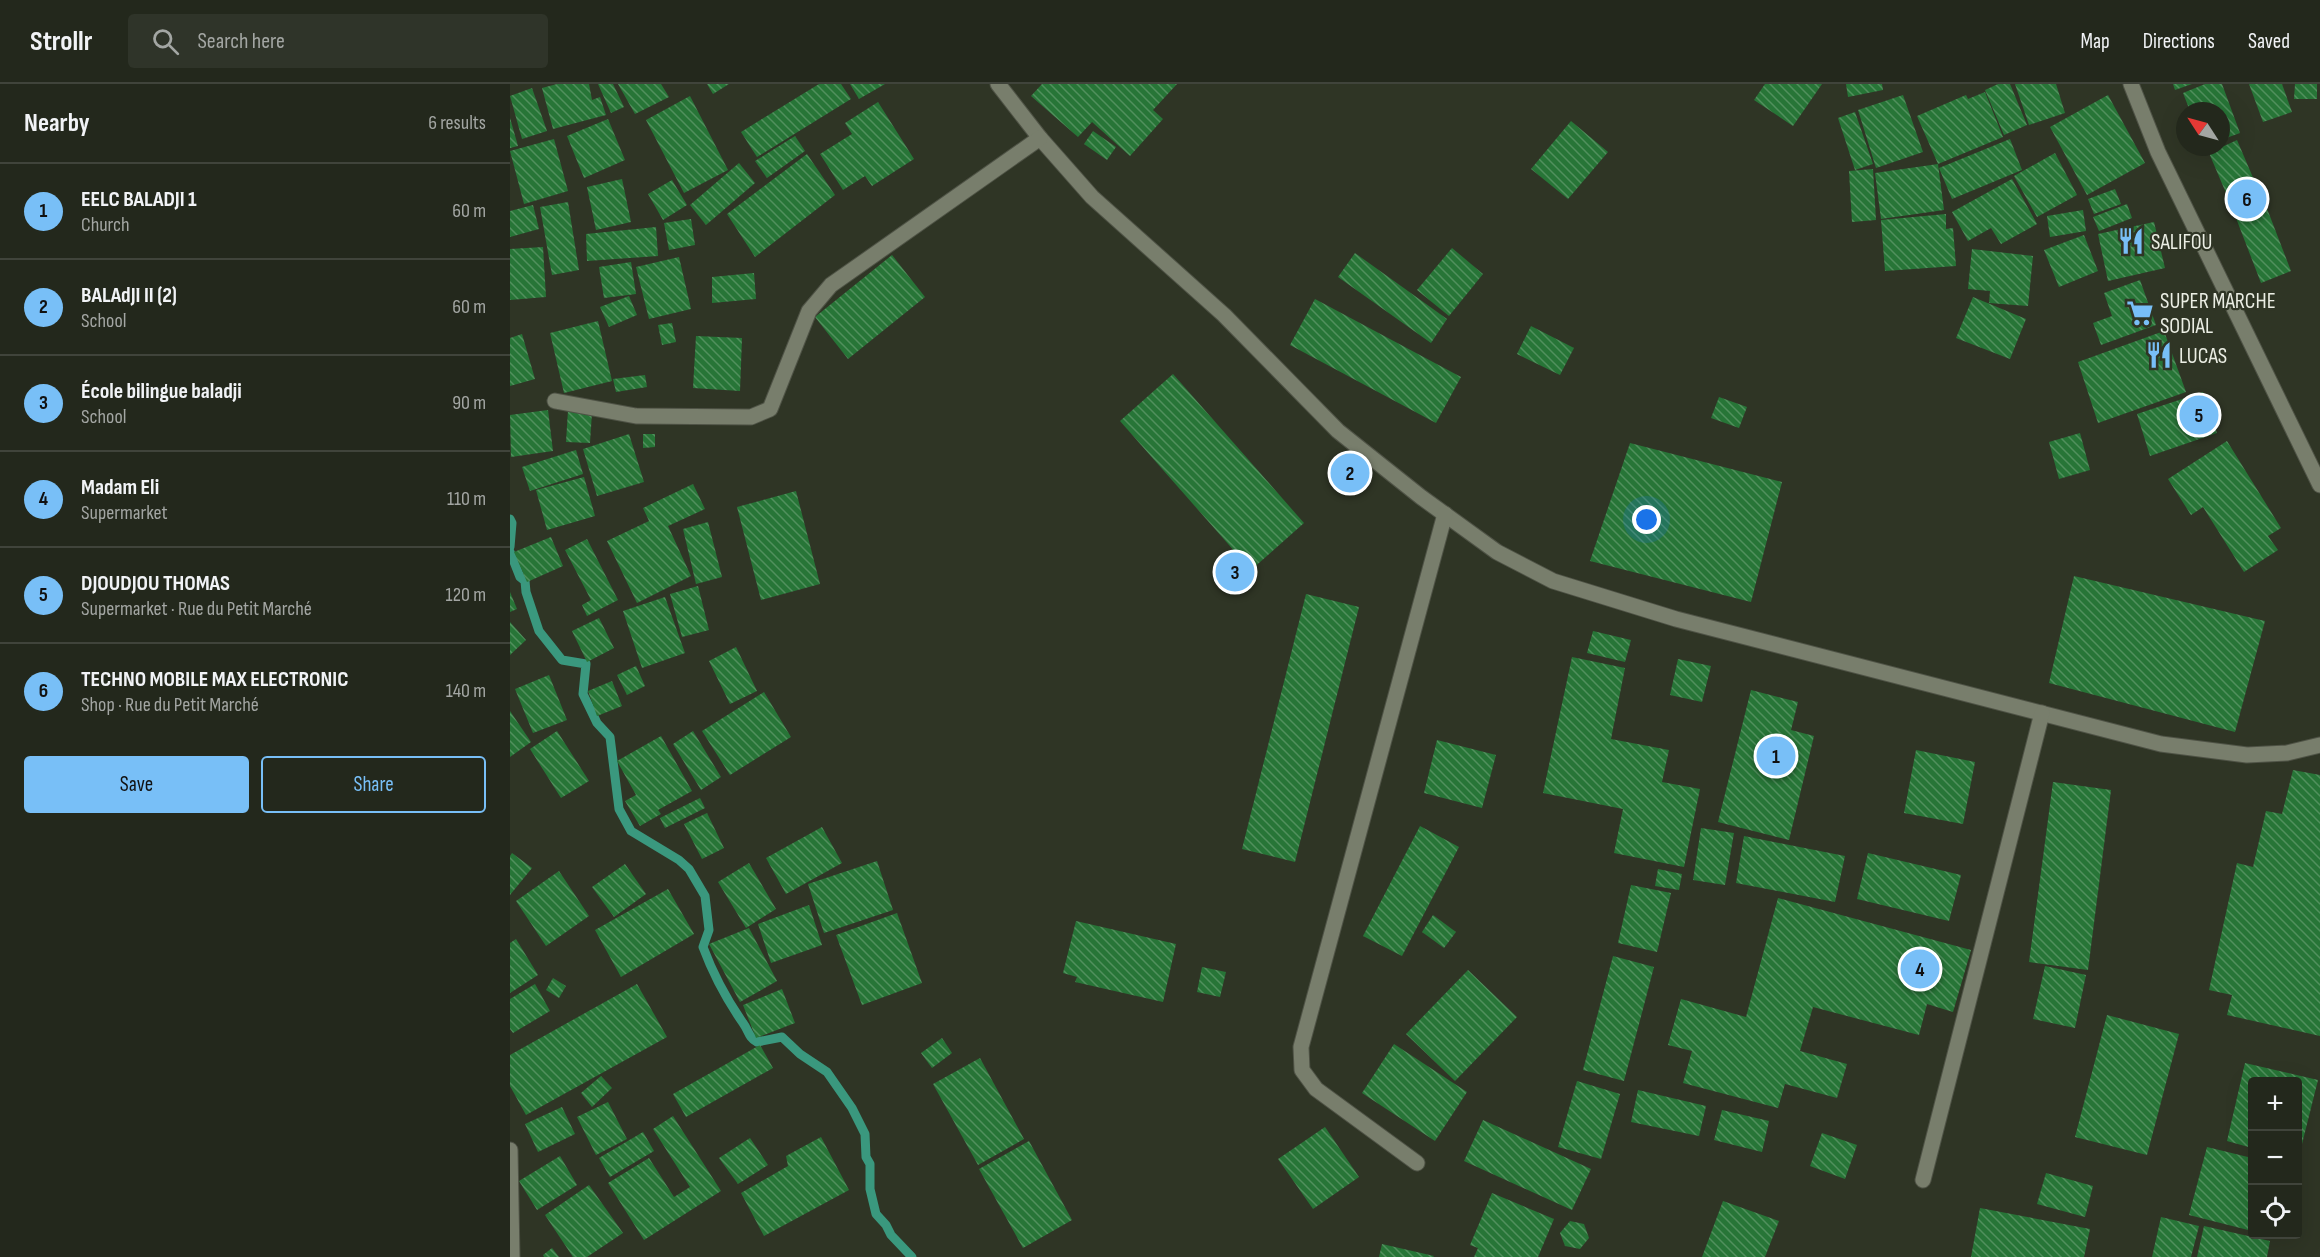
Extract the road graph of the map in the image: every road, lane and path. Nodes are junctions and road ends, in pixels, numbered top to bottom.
1 (998, 84) edge
2 (2131, 84) edge
3 (1040, 138) junction
4 (555, 401) dead end
5 (2320, 485) edge
6 (1445, 514) junction
7 (2042, 713) junction
8 (2320, 745) edge
9 (510, 1150) edge
10 (1418, 1163) dead end
11 (1923, 1180) dead end
12 (512, 1257) edge

1 - 3 street
2 - 5 street
3 - 4 street
3 - 6 street
6 - 7 street
6 - 10 street
7 - 8 street
7 - 11 street
9 - 12 street

